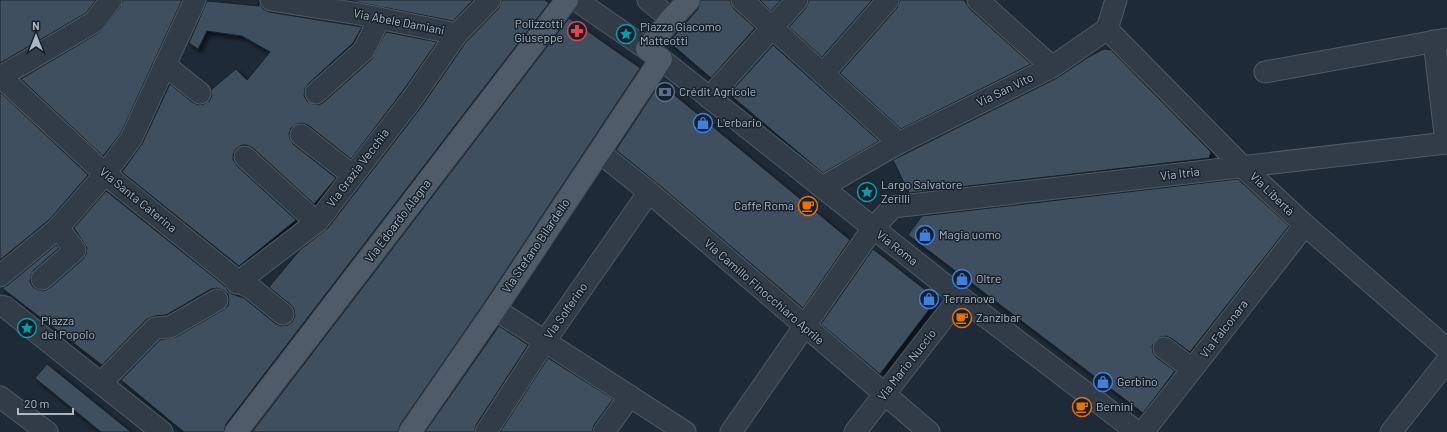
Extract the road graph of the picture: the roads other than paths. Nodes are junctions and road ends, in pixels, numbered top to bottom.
1 (111, 0) edge
2 (195, 0) edge
3 (271, 0) edge
4 (490, 0) edge
5 (648, 0) edge
6 (689, 0) edge
7 (742, 0) edge
8 (797, 0) edge
9 (888, 0) edge
10 (978, 0) edge
11 (1116, 0) edge
12 (568, 3) edge
13 (379, 18) junction
14 (671, 19) junction
15 (772, 27) junction
16 (1107, 29) junction
17 (456, 34) junction
18 (1441, 40) edge
19 (654, 54) junction
20 (165, 65) junction
21 (1052, 67) junction
22 (1265, 72) dead end
23 (823, 74) junction
24 (0, 76) edge
25 (714, 92) junction
26 (200, 93) dead end
27 (316, 93) dead end
28 (301, 135) dead end
29 (899, 142) junction
30 (1446, 143) edge
31 (599, 152) junction
32 (245, 156) dead end
33 (1243, 166) junction
34 (105, 174) junction
35 (352, 175) junction
36 (822, 187) junction
37 (648, 192) junction
38 (316, 222) junction
39 (1305, 225) junction
40 (58, 228) junction
41 (873, 228) junction
42 (0, 276) edge
43 (42, 279) dead end
44 (238, 282) junction
45 (960, 297) junction
46 (216, 300) dead end
47 (0, 306) edge
48 (495, 309) junction
49 (283, 314) dead end
50 (805, 326) junction
51 (545, 341) junction
52 (1164, 348) dead end
53 (1447, 349) edge
54 (1447, 361) edge
55 (1192, 369) junction
56 (106, 378) junction
57 (884, 394) junction
58 (630, 396) junction
59 (0, 397) edge
60 (737, 430) edge
61 (47, 432) edge
62 (162, 432) edge
63 (236, 432) edge
64 (410, 432) edge
65 (486, 432) edge
66 (604, 432) edge
67 (685, 432) edge
68 (855, 432) edge
69 (929, 432) edge
70 (1137, 432) edge
71 (1143, 432) edge
72 (1391, 432) edge

1 - 24 street
2 - 20 street
3 - 13 street, Via Abele Damiani
4 - 17 street, Via Abele Damiani
5 - 14 street
6 - 14 main road, Via Stefano Bilardello
7 - 15 street
8 - 15 street
9 - 23 street
10 - 21 street
11 - 16 street
12 - 19 street
12 - 63 main road, Via Edoardo Alagna
13 - 17 street, Via Abele Damiani
13 - 27 street
14 - 19 main road, Via Stefano Bilardello
15 - 23 street
15 - 25 street
16 - 21 street, Via San Vito
16 - 33 street, Via Libertà
17 - 35 street, Via Grazia Vecchia
18 - 22 street
18 - 30 street
19 - 25 street, Via Roma
19 - 31 main road, Via Stefano Bilardello
20 - 26 street
20 - 34 street
21 - 29 street, Via San Vito
23 - 29 street
24 - 34 street, Via Santa Caterina
25 - 36 street, Via Roma
28 - 35 street
29 - 36 street, Via San Vito
30 - 33 street, Via Itria
31 - 37 street, Via Camillo Finocchiaro Aprile
31 - 48 main road, Via Stefano Bilardello
32 - 38 street
33 - 39 street, Via Libertà
33 - 41 street, Via Itria
34 - 40 street
34 - 44 street, Via Santa Caterina
35 - 38 street, Via Grazia Vecchia
36 - 41 street, Via Roma
37 - 50 street, Via Camillo Finocchiaro Aprile
37 - 51 street, Via Solferino
38 - 44 street, Via Grazia Vecchia
39 - 53 street, Via Libertà
39 - 55 street, Via Falconara
40 - 42 street
40 - 43 street
41 - 45 street, Via Roma
41 - 50 street, Via Itria
44 - 49 street, Via Santa Caterina
45 - 57 street, Via Mario Nuccio
45 - 70 street, Via Roma
46 - 56 street
47 - 56 street
48 - 51 street
48 - 64 main road, Via Stefano Bilardello
50 - 57 street, Via Camillo Finocchiaro Aprile
50 - 60 street, Via Itria
51 - 58 street
51 - 65 street, Via Solferino
52 - 55 street
54 - 72 street
55 - 71 street, Via Falconara
56 - 62 street
57 - 68 street, Via Mario Nuccio
57 - 69 street, Via Camillo Finocchiaro Aprile
58 - 66 street
58 - 67 street
59 - 61 street

